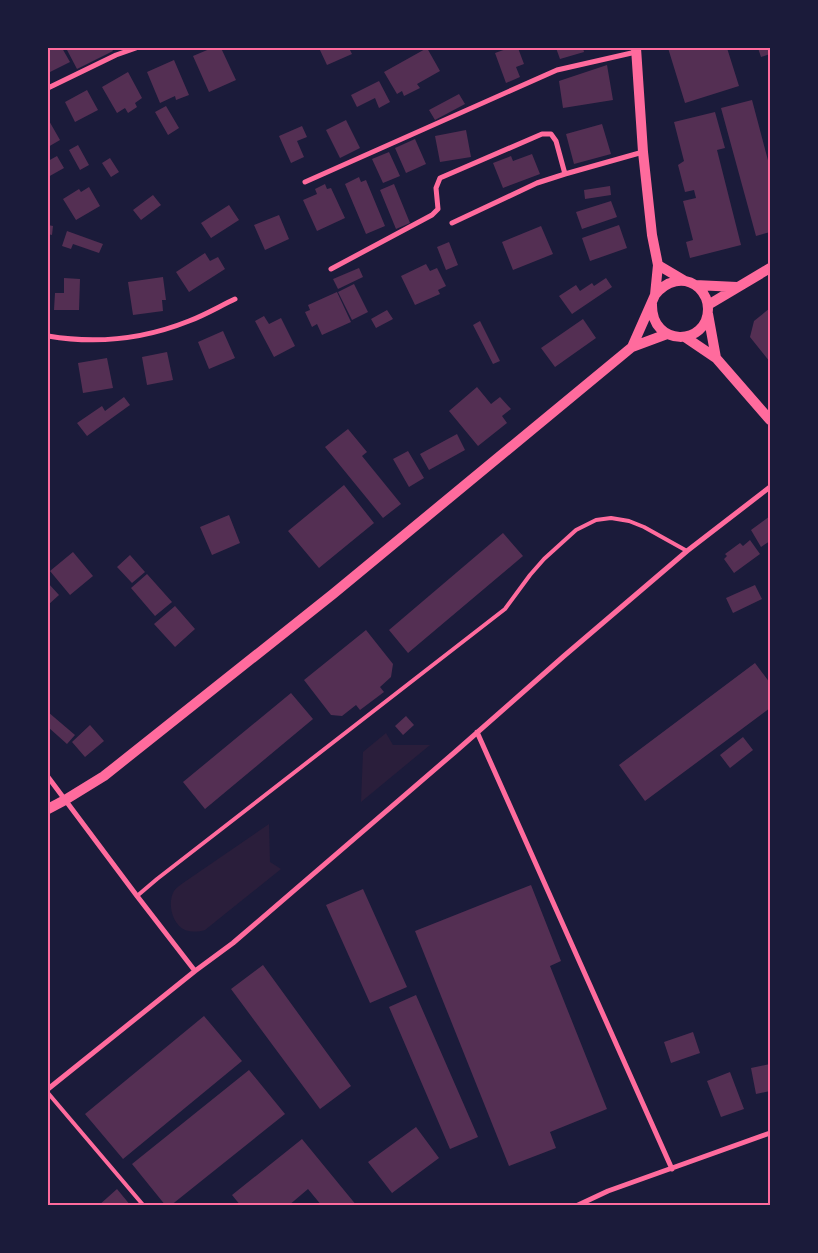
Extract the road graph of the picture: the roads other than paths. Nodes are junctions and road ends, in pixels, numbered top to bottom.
1 (136, 48) edge
2 (636, 50) edge
3 (48, 88) edge
4 (643, 152) junction
5 (566, 174) junction
6 (305, 182) dead end
7 (452, 223) dead end
8 (658, 265) junction
9 (770, 268) edge
10 (332, 269) dead end
11 (690, 283) junction
12 (738, 287) junction
13 (235, 299) dead end
14 (653, 300) junction
15 (708, 309) junction
16 (667, 334) junction
17 (48, 336) edge
18 (685, 337) junction
19 (632, 347) junction
20 (716, 358) junction
21 (770, 420) edge
22 (770, 487) edge
23 (687, 551) junction
24 (477, 732) junction
25 (48, 777) edge
26 (65, 800) junction
27 (48, 809) edge
28 (137, 896) junction
29 (195, 971) junction
30 (48, 1088) edge
31 (48, 1093) edge
32 (770, 1133) edge
33 (672, 1169) junction
34 (144, 1206) edge
35 (576, 1206) edge

1 - 3 street
2 - 4 main road
2 - 6 street
4 - 5 street
4 - 8 main road
5 - 7 street
5 - 10 street
8 - 11 main road
8 - 14 main road
9 - 12 main road
11 - 12 main road
11 - 14 main road
11 - 15 main road
12 - 15 main road
13 - 17 street
14 - 16 main road
14 - 19 main road
15 - 18 main road
15 - 20 main road
16 - 18 main road
16 - 19 main road
18 - 20 main road
19 - 26 main road
20 - 21 main road
22 - 23 street
23 - 24 street
23 - 28 lane
24 - 29 street
24 - 33 street
25 - 26 street
26 - 27 main road
26 - 28 street
28 - 29 street
29 - 30 street
31 - 34 lane
32 - 33 street
33 - 35 street

